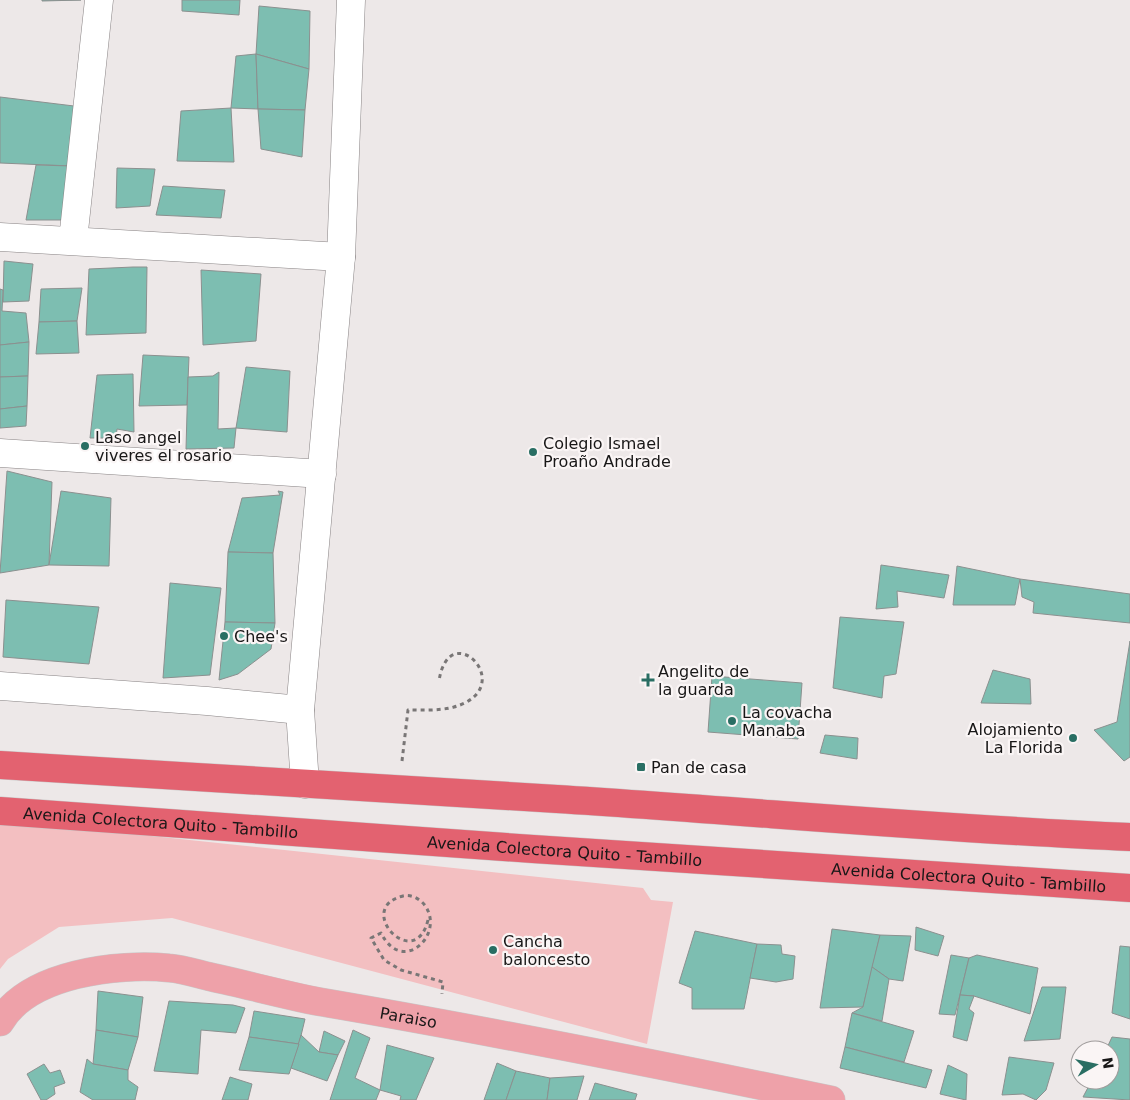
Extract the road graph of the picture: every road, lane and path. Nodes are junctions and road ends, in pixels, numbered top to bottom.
1 (99, 0) edge
2 (351, 0) edge
3 (0, 237) edge
4 (73, 240) junction
5 (341, 258) junction
6 (0, 453) edge
7 (322, 474) junction
8 (439, 681) dead end
9 (0, 686) edge
10 (300, 710) junction
11 (0, 765) edge
12 (305, 784) junction
13 (399, 790) junction
14 (0, 811) edge
15 (1130, 837) edge
16 (1130, 888) edge
17 (428, 920) dead end
18 (433, 994) dead end
19 (0, 1022) edge
20 (831, 1100) edge

1 - 4 street
2 - 5 street
3 - 4 street
4 - 5 street
5 - 7 street
6 - 7 street
7 - 10 street
8 - 13 path
9 - 10 street
10 - 12 street
11 - 12 highway
12 - 13 highway
13 - 15 highway
14 - 16 highway, Avenida Colectora Quito - Tambillo
17 - 18 path
19 - 20 main road, Paraiso

